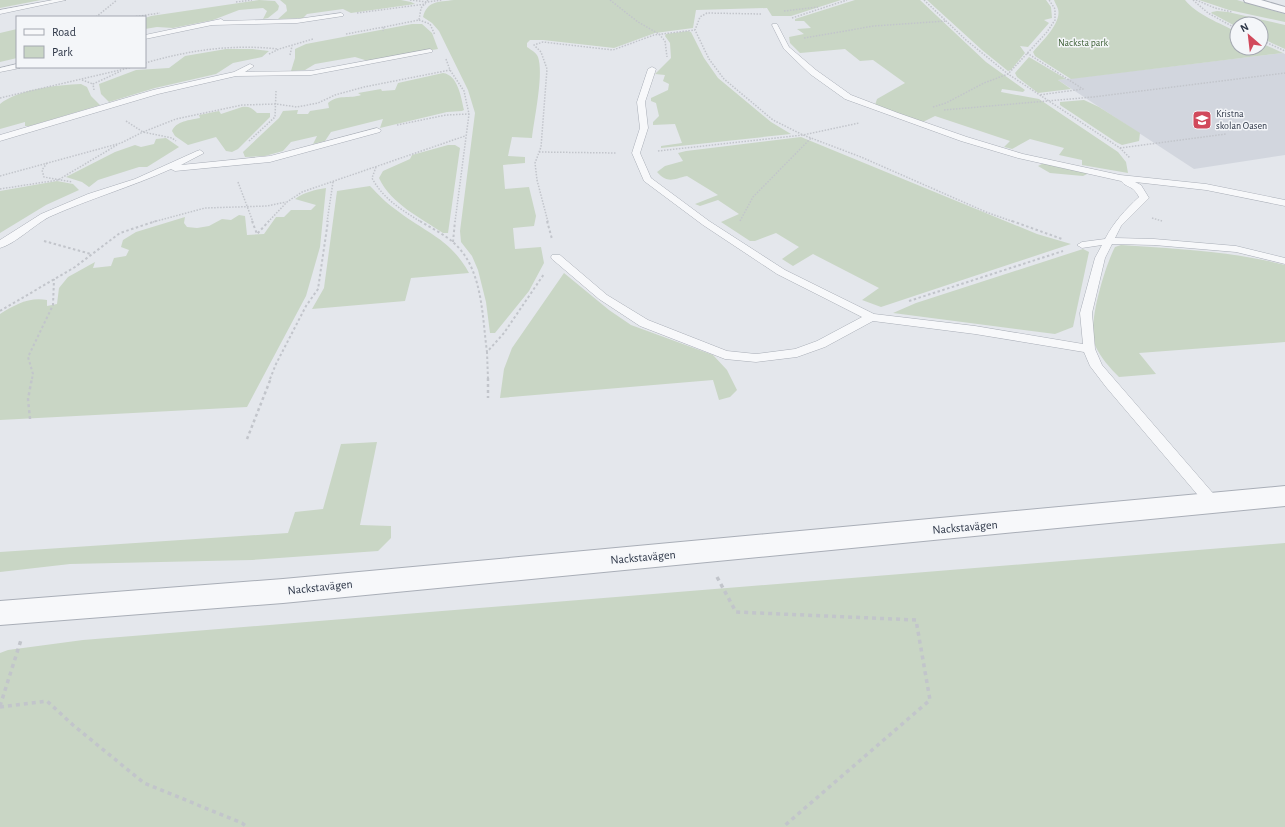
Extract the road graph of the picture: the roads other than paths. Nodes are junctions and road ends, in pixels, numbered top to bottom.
1 (63, 0) edge
2 (1249, 0) edge
3 (1285, 10) edge
4 (0, 12) edge
5 (341, 15) road end
6 (246, 17) dead end
7 (213, 23) junction
8 (775, 25) road end
9 (146, 37) edge
10 (430, 51) dead end
11 (16, 66) edge
12 (250, 66) road end
13 (652, 69) dead end
14 (0, 70) edge
15 (236, 74) junction
16 (377, 130) road end
17 (0, 138) edge
18 (200, 153) dead end
19 (166, 169) junction
20 (1120, 178) junction
21 (1285, 203) edge
22 (1109, 241) junction
23 (0, 245) edge
24 (1082, 245) road end
25 (556, 257) road end
26 (1285, 261) edge
27 (871, 317) junction
28 (1088, 349) junction
29 (1285, 496) edge
30 (1213, 503) junction
31 (0, 613) edge

1 - 4 lane
2 - 3 street
5 - 7 lane
6 - 7 lane
7 - 9 lane
8 - 20 lane
10 - 15 lane
11 - 14 lane
12 - 15 lane
13 - 27 lane
15 - 17 lane
16 - 19 lane
18 - 19 lane
19 - 23 lane
20 - 21 lane
20 - 22 lane
22 - 24 lane
22 - 26 lane
22 - 28 lane
25 - 27 lane
27 - 28 lane
28 - 30 lane
29 - 30 street, Nackstavägen
30 - 31 street, Nackstavägen

